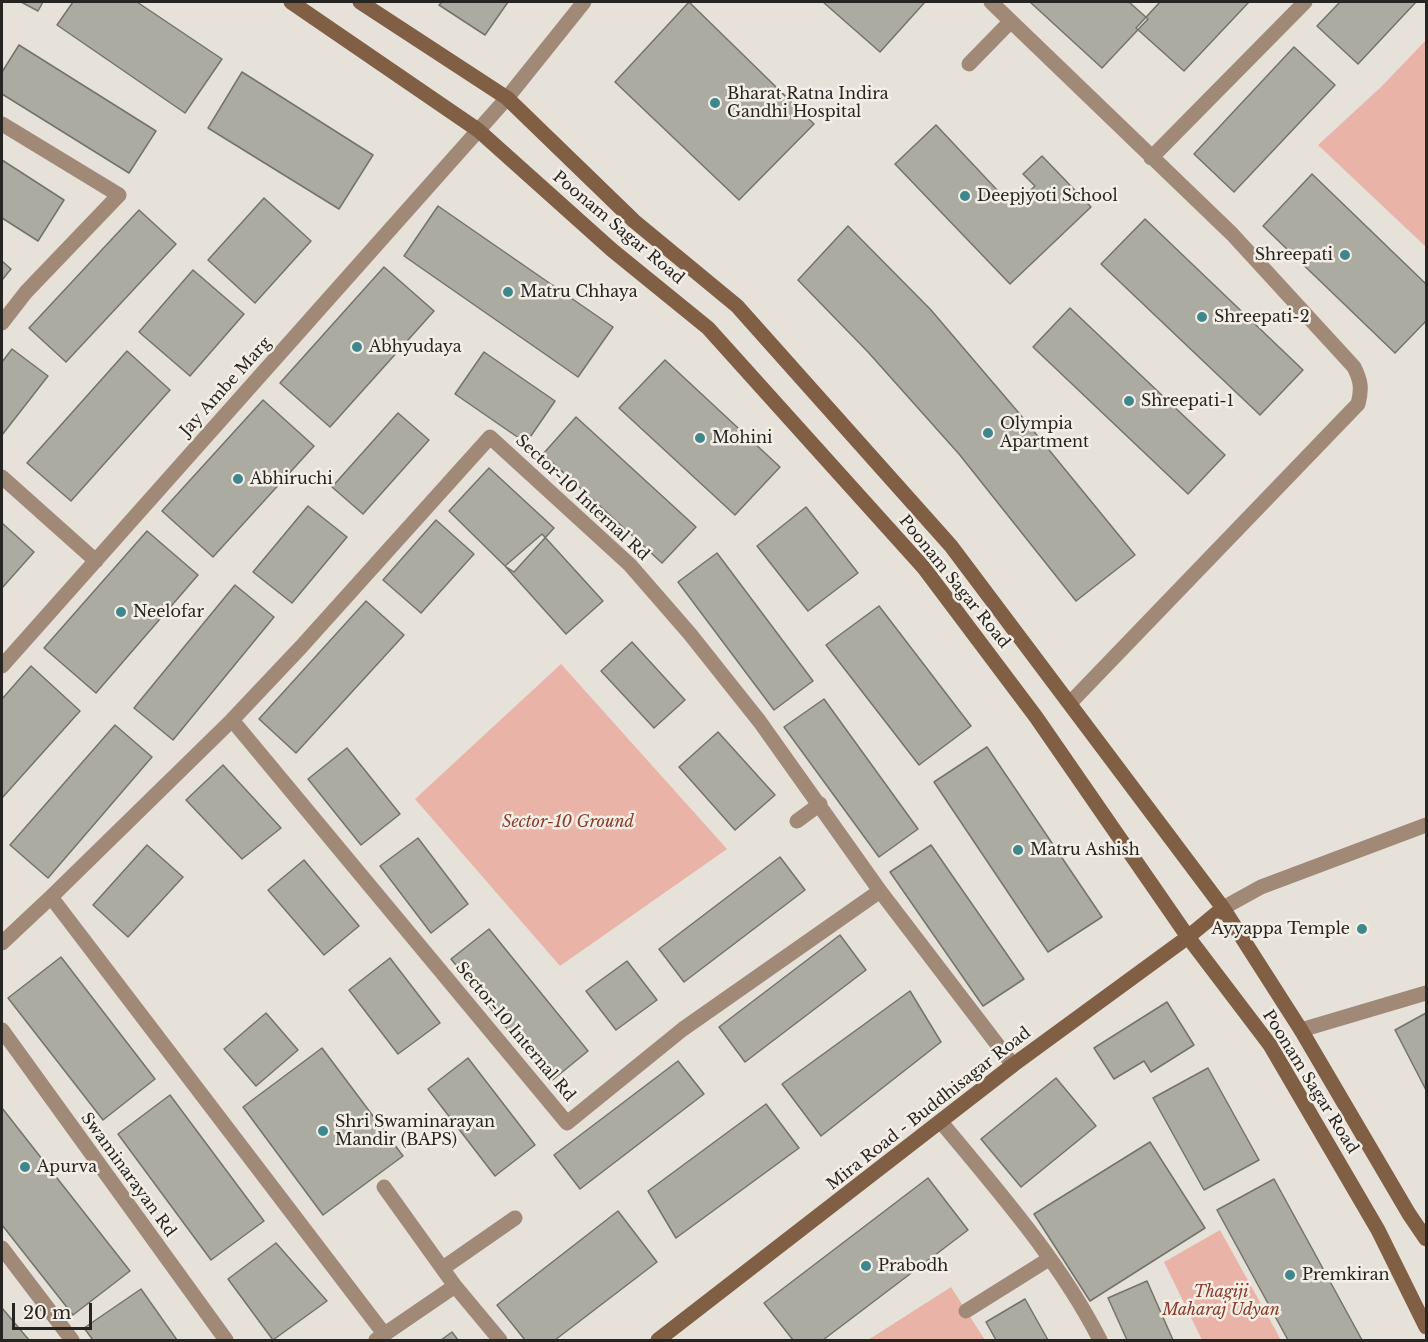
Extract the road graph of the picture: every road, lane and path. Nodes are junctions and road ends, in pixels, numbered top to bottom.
1 (291, 2) edge
2 (360, 2) edge
3 (584, 2) edge
4 (991, 2) edge
5 (1305, 2) edge
6 (1010, 22) junction
7 (969, 64) dead end
8 (507, 98) junction
9 (2, 124) edge
10 (478, 130) junction
11 (1151, 158) junction
12 (2, 324) edge
13 (2, 477) edge
14 (96, 561) junction
15 (2, 666) edge
16 (1070, 704) junction
17 (232, 720) junction
18 (820, 804) junction
19 (797, 821) dead end
20 (1426, 825) edge
21 (880, 891) junction
22 (51, 897) junction
23 (1223, 908) junction
24 (1188, 937) junction
25 (2, 943) edge
26 (1426, 993) edge
27 (1301, 1030) junction
28 (2, 1032) edge
29 (1013, 1065) junction
30 (941, 1122) junction
31 (384, 1187) dead end
32 (515, 1218) dead end
33 (1426, 1239) edge
34 (2, 1248) edge
35 (1049, 1259) junction
36 (443, 1268) junction
37 (455, 1286) junction
38 (966, 1311) dead end
39 (1426, 1327) edge
40 (380, 1338) edge
41 (72, 1341) edge
42 (226, 1341) edge
43 (500, 1341) edge
44 (658, 1341) edge
45 (1100, 1341) edge

1 - 10 main road, Poonam Sagar Road
2 - 8 main road, Poonam Sagar Road
3 - 8 street, Jay Ambe Marg
4 - 6 street
5 - 11 street
6 - 7 street
6 - 11 street
8 - 10 street, Jay Ambe Marg
8 - 16 main road, Poonam Sagar Road
9 - 12 street
10 - 14 street, Jay Ambe Marg
10 - 24 main road, Poonam Sagar Road
11 - 16 street
13 - 14 street
14 - 15 street, Jay Ambe Marg
16 - 23 main road, Poonam Sagar Road
17 - 18 street, Sector-10 Internal Rd
17 - 21 street, Sector-10 Internal Rd
17 - 22 street, Sector-10 Internal Rd
18 - 19 street
18 - 21 street, Sector-10 Internal Rd
20 - 23 street
21 - 29 street, Sector-10 Internal Rd
22 - 25 street, Sector-10 Internal Rd
22 - 40 street
23 - 24 main road, Mira Road - Buddhisagar Road
23 - 27 main road, Poonam Sagar Road
24 - 29 main road, Mira Road - Buddhisagar Road
24 - 39 main road, Poonam Sagar Road
26 - 27 street
27 - 33 main road, Poonam Sagar Road
28 - 42 street, Swaminarayan Rd
29 - 30 main road, Mira Road - Buddhisagar Road
30 - 35 street
30 - 44 main road, Mira Road - Buddhisagar Road
31 - 36 street
32 - 36 street
34 - 41 street
35 - 38 street
35 - 45 street
36 - 37 street
37 - 40 street
37 - 43 street

